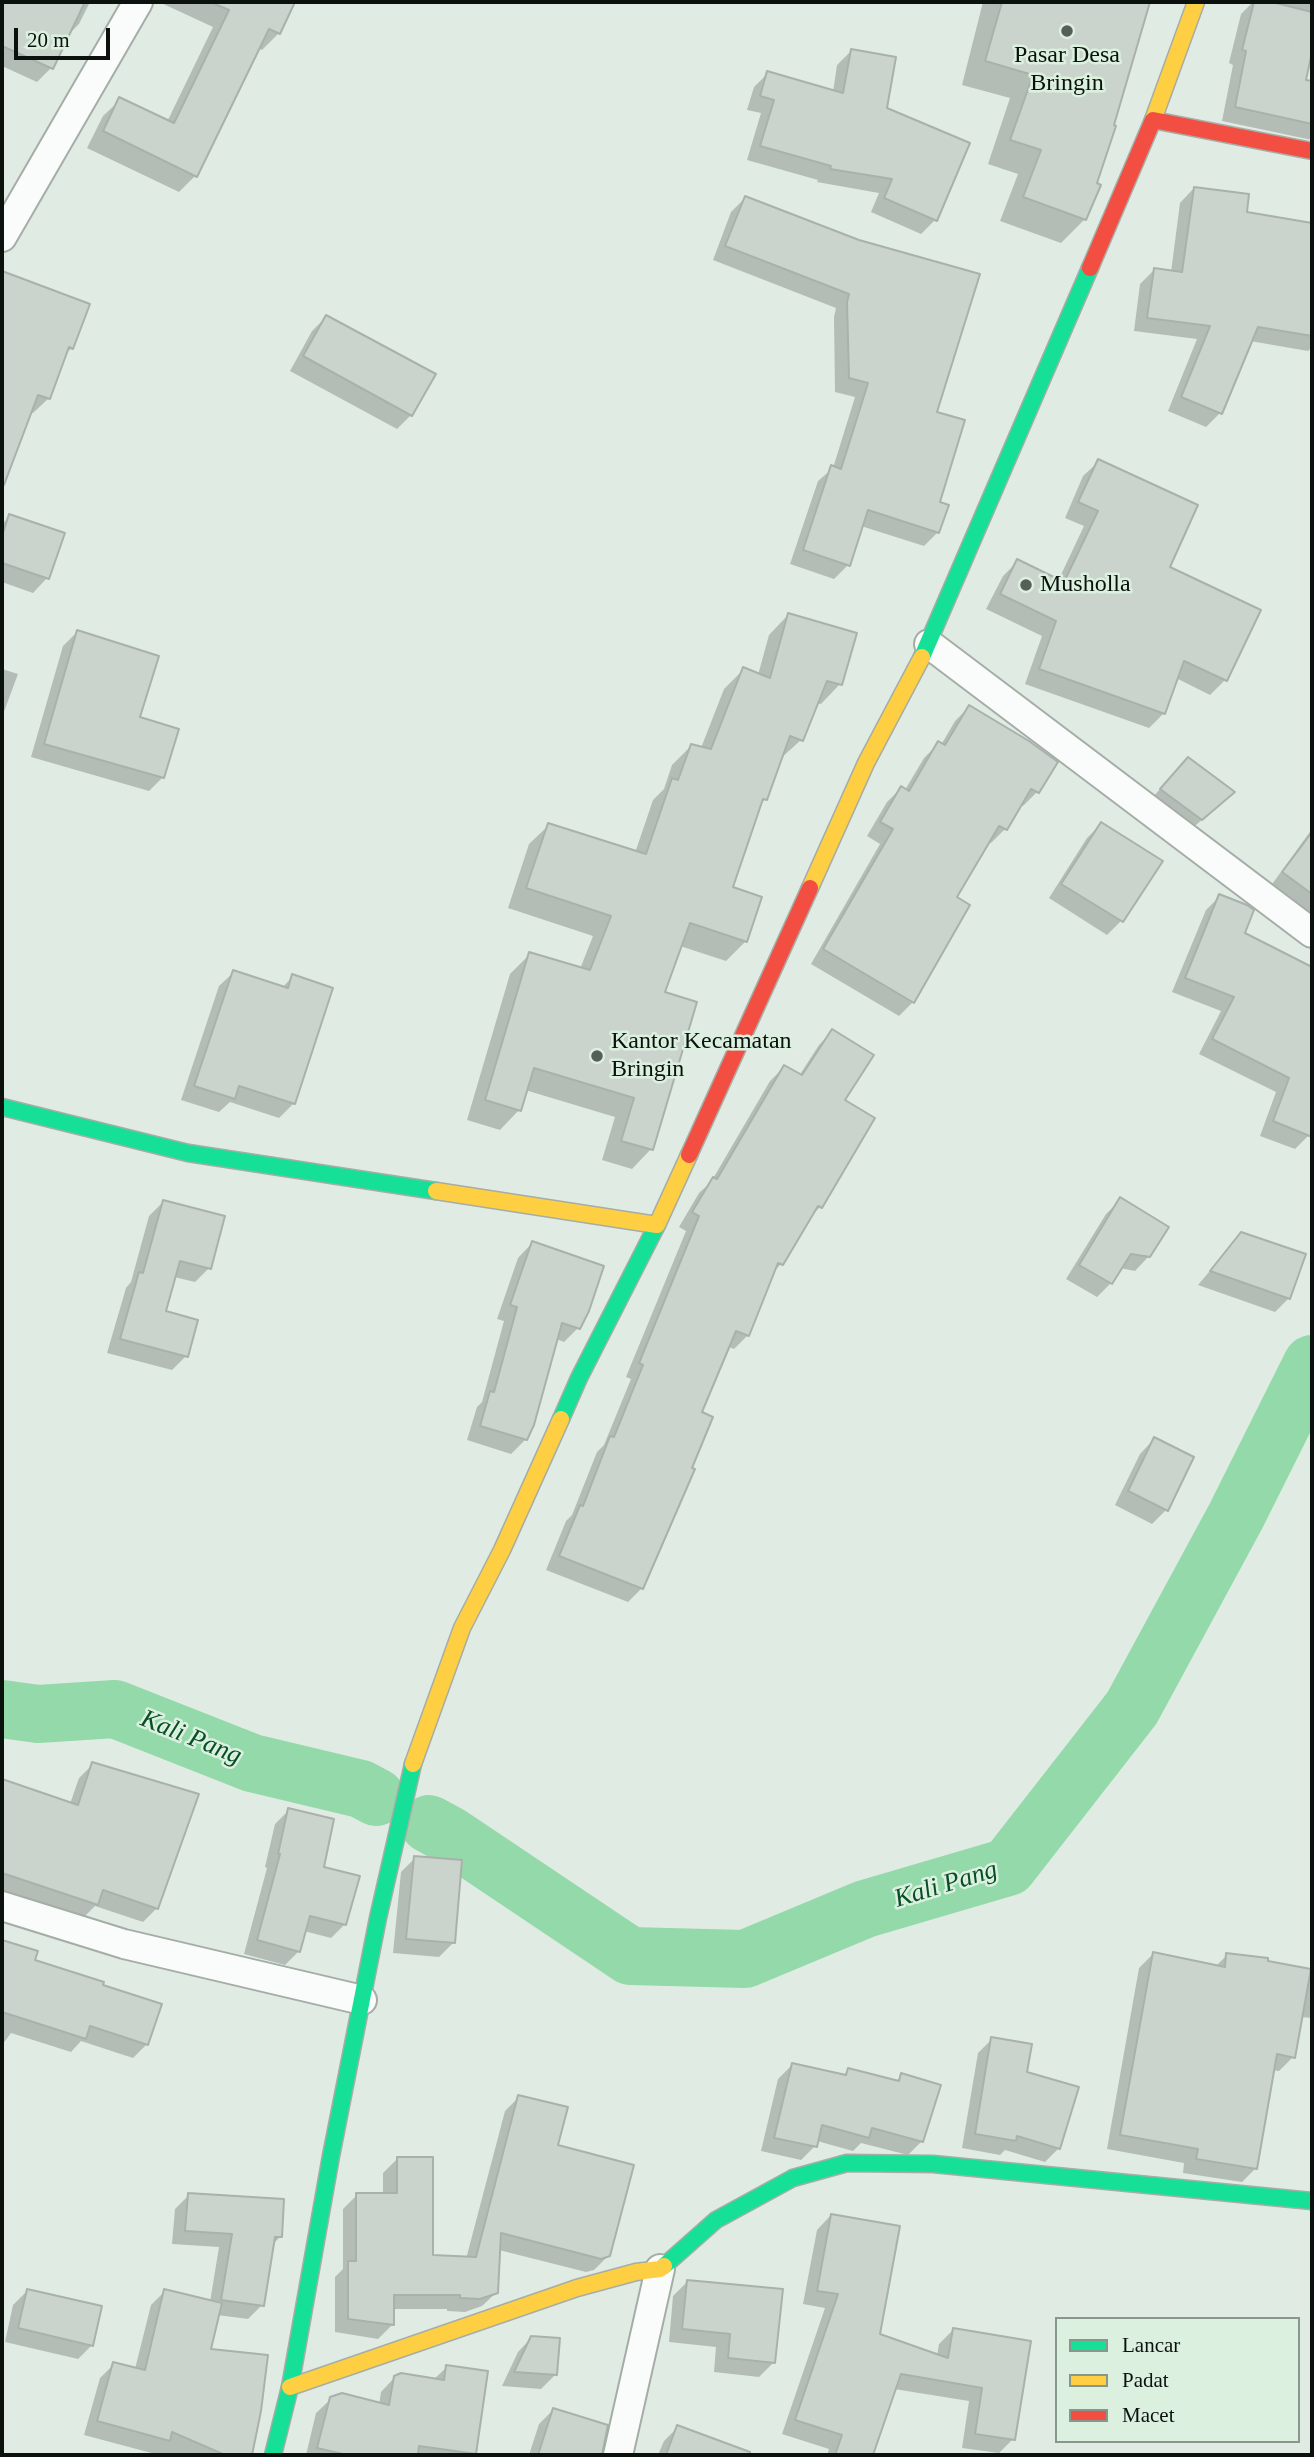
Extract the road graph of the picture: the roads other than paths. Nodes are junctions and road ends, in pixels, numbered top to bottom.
1 (138, 2) edge
2 (1196, 2) edge
3 (1153, 120) junction
4 (1312, 151) edge
5 (2, 237) edge
6 (929, 644) junction
7 (1312, 933) edge
8 (2, 1107) edge
9 (657, 1225) junction
10 (2, 1906) edge
11 (362, 2000) junction
12 (1312, 2201) edge
13 (660, 2269) junction
14 (290, 2387) junction
15 (274, 2455) edge
16 (618, 2455) edge

1 - 5 street
2 - 3 street
3 - 4 street
3 - 6 street
6 - 7 street
6 - 9 street
8 - 9 street
9 - 11 street
10 - 11 street
11 - 14 street
12 - 13 street
13 - 14 street
13 - 16 street
14 - 15 street

